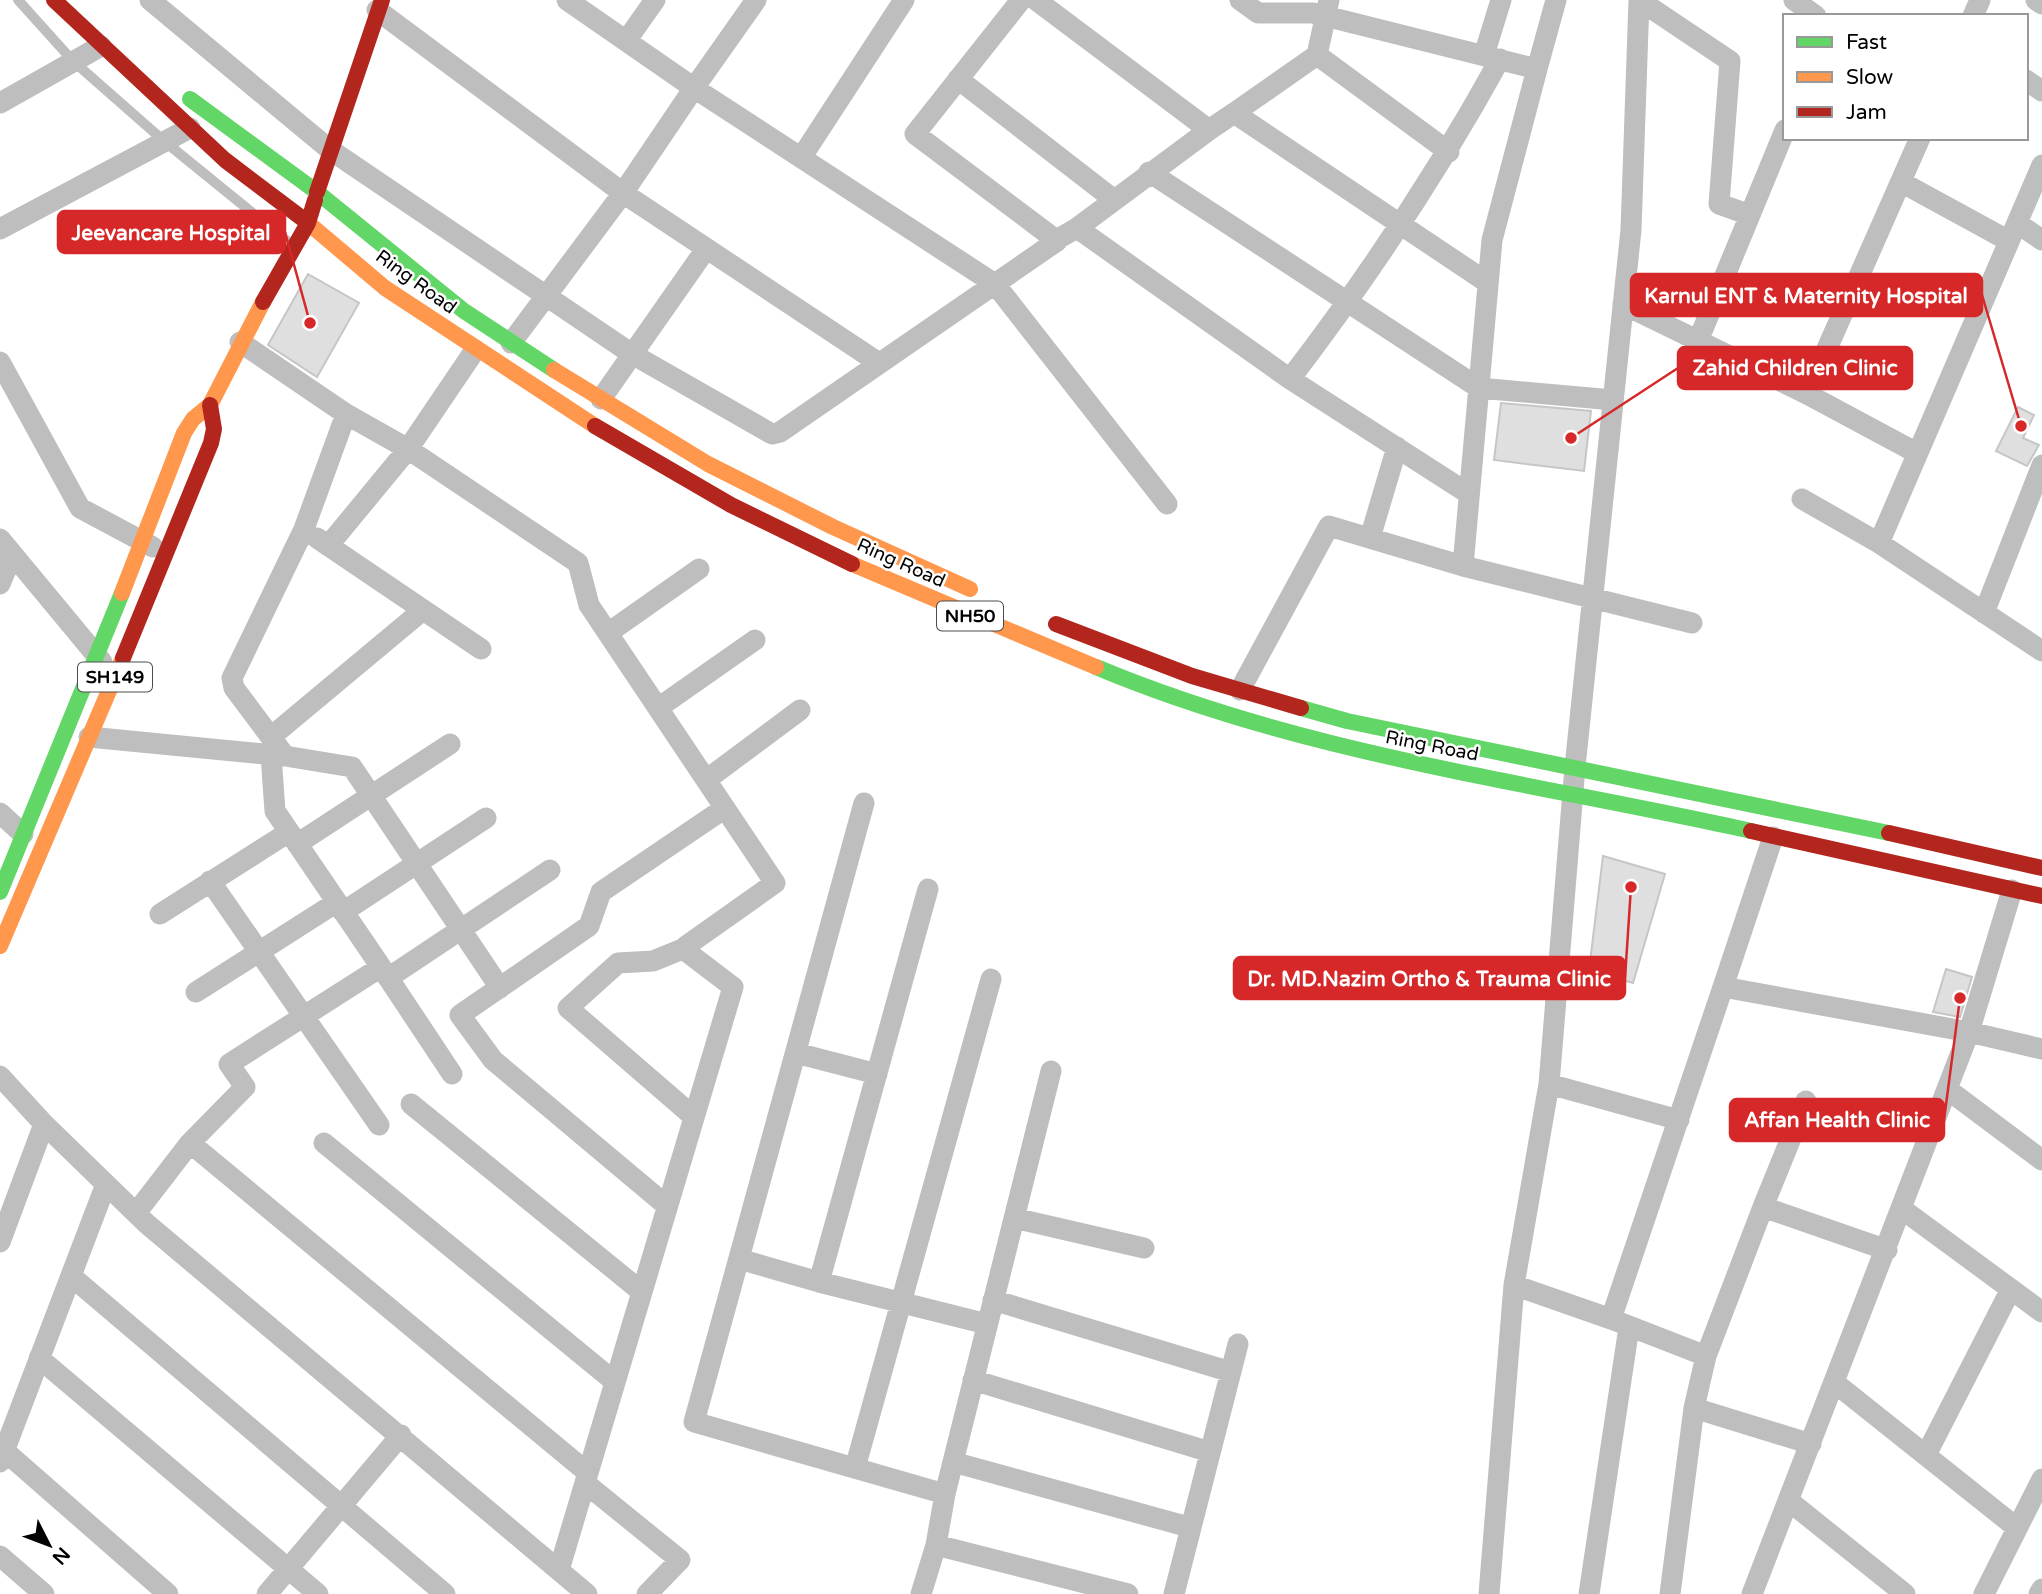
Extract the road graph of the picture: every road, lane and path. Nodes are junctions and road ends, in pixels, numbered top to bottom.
1 (18, 0) edge
2 (54, 0) edge
3 (150, 0) edge
4 (566, 0) edge
5 (655, 0) edge
6 (756, 0) edge
7 (1021, 0) edge
8 (1036, 0) edge
9 (1240, 0) edge
10 (1501, 0) edge
11 (1556, 0) edge
12 (1794, 0) edge
13 (2036, 0) edge
14 (900, 2) edge
15 (2042, 4) edge
16 (379, 5) edge
17 (1327, 8) edge
18 (1813, 14) edge
19 (626, 41) junction
20 (102, 46) junction
21 (1317, 55) junction
22 (1492, 57) junction
23 (73, 61) junction
24 (1537, 69) junction
25 (958, 79) junction
26 (694, 88) junction
27 (180, 89) dead end
28 (0, 103) edge
29 (1234, 113) junction
30 (190, 128) junction
31 (1209, 130) junction
32 (1783, 135) edge
33 (1919, 140) edge
34 (164, 141) junction
35 (328, 149) junction
36 (1449, 152) junction
37 (801, 158) junction
38 (2042, 165) edge
39 (1149, 172) junction
40 (1900, 182) junction
41 (317, 192) junction
42 (623, 192) junction
43 (1114, 199) junction
44 (1750, 215) junction
45 (308, 223) junction
46 (1400, 226) junction
47 (1077, 228) junction
48 (0, 229) edge
49 (2013, 232) junction
50 (2042, 240) edge
51 (1057, 241) junction
52 (294, 247) junction
53 (706, 249) junction
54 (995, 284) junction
55 (1488, 284) junction
56 (544, 296) junction
57 (1348, 303) junction
58 (1623, 304) junction
59 (1698, 341) junction
60 (240, 342) junction
61 (511, 343) junction
62 (475, 350) junction
63 (632, 354) junction
64 (0, 362) edge
65 (879, 363) junction
66 (1290, 379) junction
67 (1479, 388) junction
68 (1807, 394) junction
69 (601, 399) junction
70 (1613, 400) junction
71 (210, 405) junction
72 (346, 414) junction
73 (1396, 447) junction
74 (408, 449) junction
75 (1917, 453) junction
76 (2042, 465) edge
77 (1469, 494) junction
78 (1802, 499) dead end
79 (1167, 504) dead end
80 (2034, 508) edge
81 (304, 529) junction
82 (1370, 538) junction
83 (143, 542) junction
84 (1879, 543) junction
85 (328, 546) junction
86 (6, 547) edge
87 (167, 554) junction
88 (1463, 566) junction
89 (699, 569) dead end
90 (0, 583) edge
91 (984, 595) dead end
92 (1593, 600) junction
93 (423, 610) junction
94 (1984, 613) junction
95 (1035, 616) dead end
96 (1692, 623) dead end
97 (608, 633) junction
98 (755, 640) dead end
99 (481, 649) dead end
100 (2042, 651) edge
101 (95, 654) junction
102 (115, 677) junction
103 (1240, 690) junction
104 (658, 708) junction
105 (800, 710) dead end
106 (89, 737) junction
107 (450, 744) dead end
108 (276, 749) junction
109 (1575, 767) junction
110 (706, 780) junction
111 (371, 796) junction
112 (1574, 796) junction
113 (864, 803) dead end
114 (725, 808) junction
115 (0, 813) edge
116 (486, 818) dead end
117 (23, 834) junction
118 (1773, 837) junction
119 (293, 838) junction
120 (415, 864) junction
121 (2042, 868) edge
122 (550, 870) dead end
123 (210, 881) junction
124 (928, 889) dead end
125 (2012, 890) junction
126 (0, 892) edge
127 (2042, 896) edge
128 (340, 907) junction
129 (160, 914) dead end
130 (461, 929) junction
131 (0, 946) edge
132 (685, 948) junction
133 (258, 953) junction
134 (384, 972) junction
135 (991, 979) dead end
136 (1723, 987) junction
137 (500, 989) junction
138 (196, 992) dead end
139 (303, 1017) junction
140 (1969, 1032) junction
141 (2042, 1049) edge
142 (796, 1053) junction
143 (1051, 1071) dead end
144 (452, 1074) dead end
145 (877, 1074) junction
146 (0, 1076) edge
147 (1549, 1084) junction
148 (1947, 1089) junction
149 (1806, 1101) dead end
150 (411, 1104) dead end
151 (694, 1117) junction
152 (1679, 1120) junction
153 (44, 1124) junction
154 (379, 1125) dead end
155 (190, 1143) junction
156 (324, 1143) dead end
157 (2042, 1160) edge
158 (106, 1184) junction
159 (667, 1206) junction
160 (1763, 1207) junction
161 (1902, 1209) junction
162 (135, 1213) junction
163 (1014, 1218) junction
164 (0, 1242) edge
165 (1144, 1248) dead end
166 (1887, 1250) junction
167 (739, 1259) junction
168 (71, 1276) junction
169 (819, 1282) junction
170 (1514, 1285) junction
171 (2011, 1289) junction
172 (642, 1292) junction
173 (993, 1300) junction
174 (903, 1303) junction
175 (2042, 1312) edge
176 (1620, 1323) junction
177 (987, 1324) junction
178 (1238, 1344) dead end
179 (1706, 1356) junction
180 (39, 1358) junction
181 (1231, 1372) junction
182 (973, 1380) junction
183 (615, 1381) junction
184 (1835, 1383) junction
185 (1694, 1408) junction
186 (401, 1435) junction
187 (1811, 1444) junction
188 (1210, 1452) junction
189 (1, 1453) edge
190 (1926, 1455) junction
191 (953, 1462) junction
192 (855, 1468) junction
193 (586, 1478) junction
194 (2042, 1479) edge
195 (945, 1494) junction
196 (1789, 1501) junction
197 (342, 1505) junction
198 (1189, 1527) junction
199 (2017, 1528) junction
200 (936, 1545) junction
201 (0, 1556) edge
202 (289, 1568) junction
203 (559, 1570) junction
204 (2042, 1588) edge
205 (38, 1592) edge
206 (168, 1594) edge
207 (267, 1594) edge
208 (318, 1594) edge
209 (445, 1594) edge
210 (587, 1594) edge
211 (646, 1594) edge
212 (921, 1594) edge
213 (1128, 1594) edge
214 (1174, 1594) edge
215 (1489, 1594) edge
216 (1589, 1594) edge
217 (1670, 1594) edge
218 (1752, 1594) edge
219 (1905, 1594) edge
220 (1984, 1594) edge
221 (2039, 1594) edge

1 - 23 lane
2 - 20 main road, Ring Road / NH50
3 - 35 street
4 - 19 street
5 - 19 street
6 - 26 street
7 - 25 street
8 - 31 street
9 - 17 street
10 - 22 street
11 - 24 street
12 - 18 street
13 - 15 street
14 - 37 street
16 - 35 main road
16 - 42 street
17 - 21 street
17 - 22 street
19 - 26 street
20 - 23 street
20 - 30 main road, Ring Road / NH50
21 - 29 street
21 - 36 street
22 - 24 street
22 - 36 street
23 - 28 street
23 - 34 lane
24 - 55 street
25 - 43 street
25 - 51 street
26 - 37 street
26 - 42 street
27 - 41 main road, Ring Road / NH50
29 - 31 street
29 - 46 street
30 - 34 street
30 - 45 main road, Ring Road / NH50
31 - 39 street
32 - 44 street
33 - 40 street
34 - 48 street
34 - 52 lane
35 - 41 main road
35 - 56 street
36 - 46 street
37 - 54 street
38 - 49 street
39 - 43 street
39 - 57 street
40 - 49 street
40 - 68 street
41 - 45 main road, SH149
41 - 61 main road, Ring Road / NH50
42 - 53 street
42 - 56 street
43 - 47 street
44 - 58 street
44 - 59 street
45 - 52 main road, SH149
45 - 62 main road, Ring Road / NH50
46 - 55 street
46 - 57 street
47 - 51 street
47 - 66 street
49 - 50 street
49 - 75 street
51 - 54 street
52 - 60 main road, SH149
53 - 63 street
53 - 65 street
54 - 65 street
54 - 79 street
55 - 67 street
56 - 61 street
56 - 63 street
57 - 66 street
57 - 67 street
58 - 59 street
58 - 70 street
59 - 68 street
60 - 71 main road, SH149
60 - 72 street
61 - 69 main road, Ring Road / NH50
62 - 74 street
62 - 112 main road, Ring Road / NH50
63 - 65 street
63 - 69 street
64 - 83 street
66 - 73 street
67 - 70 street
67 - 77 street
68 - 75 street
69 - 91 main road, Ring Road / NH50
70 - 92 street
71 - 83 main road, SH149
71 - 87 main road, SH149
72 - 74 street
72 - 81 street
73 - 77 street
73 - 82 street
74 - 85 street
74 - 97 street
75 - 84 street
76 - 80 street
77 - 88 street
78 - 84 street
80 - 94 street
81 - 85 street
81 - 108 street
82 - 88 street
82 - 103 street
83 - 87 street
83 - 101 main road, SH149
84 - 94 street
85 - 93 street
86 - 90 street
86 - 101 street
87 - 102 main road, SH149
88 - 92 street
89 - 97 street
92 - 96 street
92 - 109 street
93 - 99 street
93 - 108 street
94 - 100 street
95 - 103 main road, Ring Road
97 - 104 street
98 - 104 street
101 - 102 street
101 - 117 main road, SH149
102 - 106 main road, SH149
103 - 109 main road, Ring Road
104 - 110 street
105 - 110 street
106 - 108 street
106 - 131 main road, SH149
107 - 111 street
108 - 111 street
108 - 119 street
109 - 112 street
109 - 121 main road, Ring Road
110 - 114 street
111 - 119 street
111 - 120 street
112 - 118 main road, Ring Road / NH50
112 - 147 street
113 - 142 street
114 - 132 street
114 - 137 street
115 - 117 street
116 - 120 street
117 - 126 main road, SH149
118 - 125 main road, Ring Road / NH50
118 - 136 street
119 - 123 street
119 - 128 street
120 - 128 street
120 - 130 street
122 - 130 street
123 - 129 street
123 - 133 street
124 - 145 street
125 - 127 main road, Ring Road / NH50
125 - 140 street
128 - 133 street
128 - 134 street
130 - 134 street
130 - 137 street
132 - 151 street
132 - 151 street
133 - 138 street
133 - 139 street
134 - 139 street
134 - 144 street
135 - 174 street
136 - 140 street
136 - 152 street
137 - 159 street
139 - 154 street
139 - 155 street
140 - 141 street
140 - 148 street
142 - 145 street
142 - 167 street
143 - 163 street
145 - 169 street
146 - 153 street
147 - 152 street
147 - 170 street
148 - 157 street
148 - 161 street
149 - 160 street
150 - 172 street
151 - 159 street
152 - 176 street
153 - 158 street
153 - 164 street
155 - 162 street
155 - 193 street
156 - 183 street
158 - 162 street
158 - 168 street
159 - 172 street
160 - 166 street
160 - 179 street
161 - 166 street
161 - 171 street
162 - 186 street
163 - 165 street
163 - 173 street
166 - 184 street
167 - 169 street
167 - 192 street
168 - 180 street
168 - 197 street
169 - 174 street
170 - 176 street
170 - 215 street
171 - 175 street
171 - 190 street
172 - 183 street
173 - 177 street
173 - 181 street
174 - 177 street
174 - 192 street
176 - 179 street
176 - 216 street
177 - 182 street
178 - 181 street
179 - 185 street
180 - 189 street
180 - 202 street
181 - 188 street
182 - 188 street
182 - 191 street
183 - 193 street
184 - 187 street
184 - 190 street
185 - 187 street
185 - 217 street
186 - 197 street
186 - 203 street
187 - 196 street
188 - 198 street
189 - 206 street
190 - 199 street
191 - 195 street
191 - 198 street
192 - 195 street
193 - 203 street
193 - 211 street
194 - 199 street
195 - 200 street
196 - 218 street
196 - 219 street
197 - 202 street
197 - 209 street
198 - 214 street
199 - 220 street
200 - 212 street
200 - 213 street
201 - 205 street
202 - 207 street
202 - 208 street
203 - 210 street
204 - 221 street

